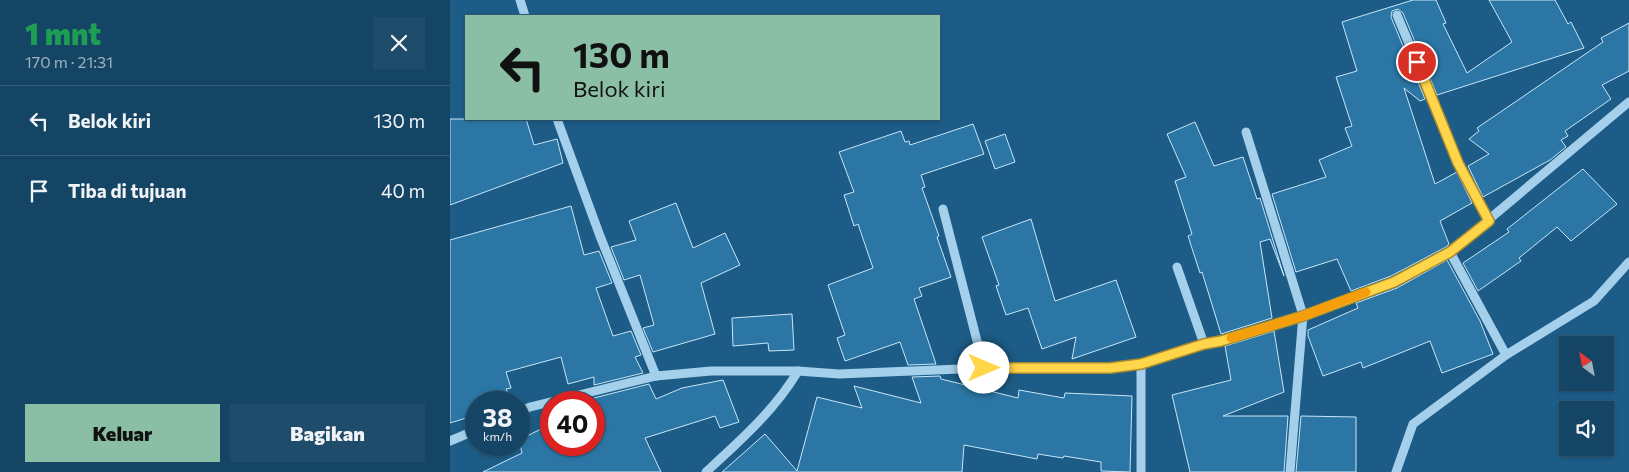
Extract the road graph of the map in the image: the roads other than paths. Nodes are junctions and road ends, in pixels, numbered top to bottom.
1 (520, 0) edge
2 (525, 15) edge
3 (1397, 15) dead end
4 (1629, 102) edge
5 (557, 120) edge
6 (1246, 132) dead end
7 (943, 209) dead end
8 (1489, 221) junction
9 (1450, 252) junction
10 (1629, 262) edge
11 (1177, 266) dead end
12 (1303, 316) junction
13 (1204, 344) junction
14 (1506, 355) junction
15 (1141, 364) junction
16 (984, 368) junction
17 (798, 371) junction
18 (656, 376) junction
19 (530, 407) edge
20 (465, 435) edge
21 (450, 441) edge
22 (706, 472) edge
23 (1141, 472) edge
24 (1290, 472) edge
25 (1396, 472) edge

1 - 2 street
3 - 8 street
4 - 8 street
5 - 18 street
6 - 12 street
7 - 16 street
8 - 9 street
9 - 12 street
9 - 14 street
10 - 14 street
11 - 13 street
12 - 13 street
12 - 24 street
13 - 15 street
14 - 25 street
15 - 16 street
15 - 23 street
16 - 17 street
17 - 18 street
17 - 22 street
18 - 19 street
20 - 21 street

